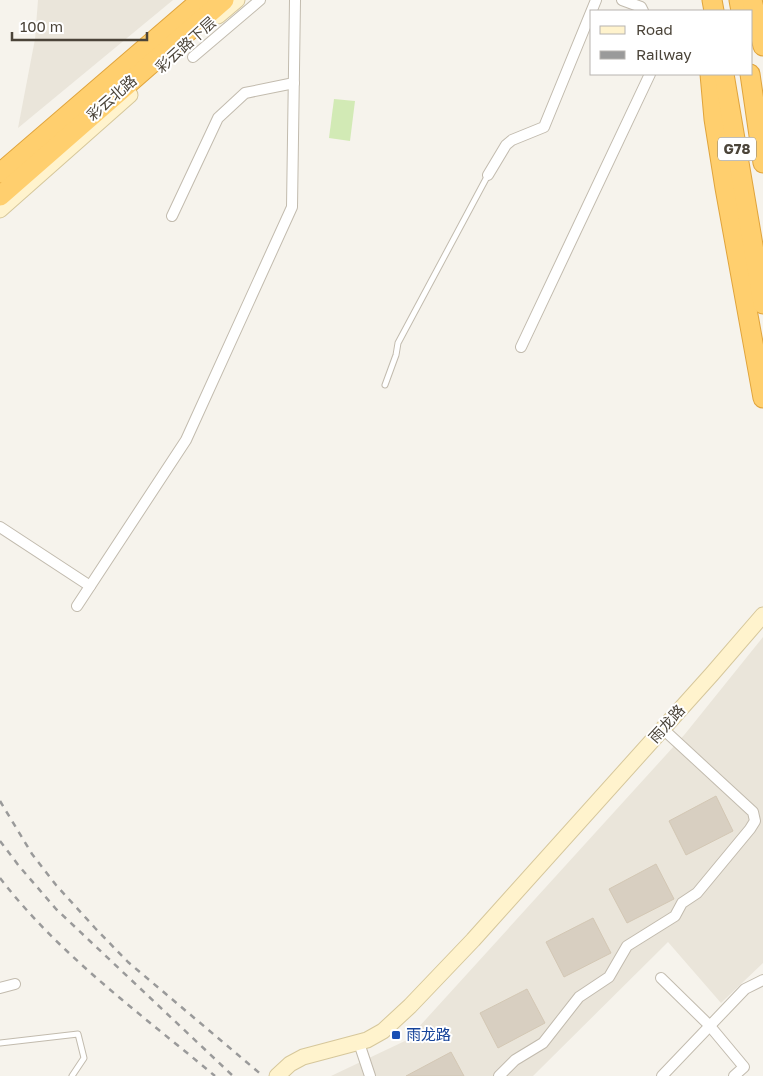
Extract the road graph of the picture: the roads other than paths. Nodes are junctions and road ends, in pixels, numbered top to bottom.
1 (187, 0) edge
2 (201, 0) edge
3 (224, 0) edge
4 (237, 0) edge
5 (260, 0) edge
6 (295, 0) edge
7 (622, 0) edge
8 (752, 0) edge
9 (642, 10) edge
10 (590, 15) edge
11 (763, 46) edge
12 (193, 57) dead end
13 (650, 75) edge
14 (710, 75) edge
15 (724, 75) edge
16 (750, 75) edge
17 (294, 83) junction
18 (763, 163) edge
19 (0, 164) edge
20 (0, 173) edge
21 (488, 175) joint
22 (0, 196) edge
23 (0, 210) edge
24 (172, 216) dead end
25 (763, 304) edge
26 (521, 347) dead end
27 (385, 385) dead end
28 (763, 398) edge
29 (0, 527) edge
30 (90, 586) junction
31 (77, 606) dead end
32 (763, 615) edge
33 (662, 728) junction
34 (661, 978) dead end
35 (763, 980) edge
36 (15, 984) dead end
37 (0, 988) edge
38 (709, 1025) junction
39 (0, 1043) edge
40 (359, 1043) junction
41 (72, 1076) edge
42 (277, 1076) edge
43 (370, 1076) edge
44 (499, 1076) edge
45 (662, 1076) edge
46 (734, 1076) edge

1 - 19 street
2 - 20 highway, 彩云北路
3 - 22 highway, 彩云北路
4 - 23 street, 彩云路下层
5 - 12 street
6 - 17 street
7 - 9 street
8 - 11 highway
10 - 21 street
13 - 26 street
14 - 28 highway
15 - 25 highway, G78
16 - 18 highway, G78
17 - 24 street
17 - 30 street
21 - 27 lane
29 - 30 street
30 - 31 street
32 - 33 street, 雨龙路
33 - 40 street, 雨龙路
33 - 44 street
34 - 38 street
35 - 38 street
36 - 37 street
38 - 45 street
38 - 46 street
39 - 41 lane
40 - 42 street, 雨龙路
40 - 43 street

